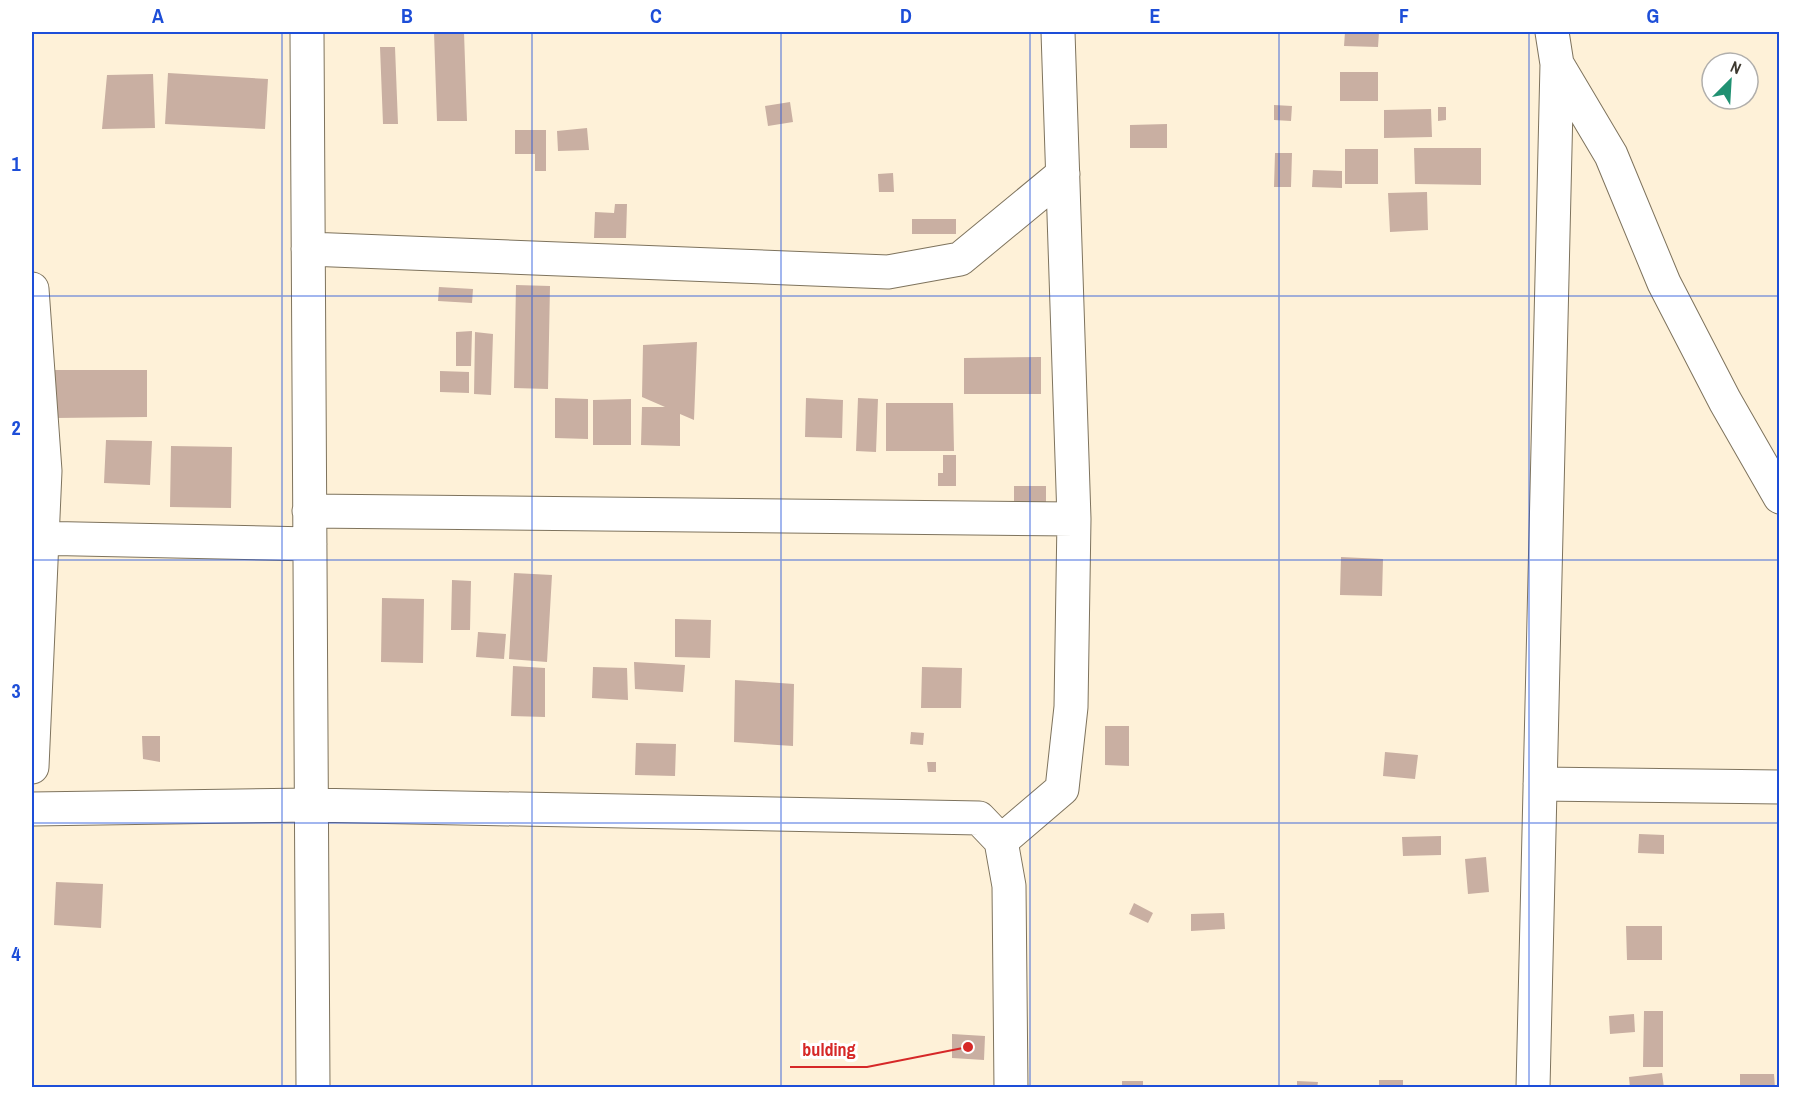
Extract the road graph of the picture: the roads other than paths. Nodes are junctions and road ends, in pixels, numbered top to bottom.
1 (307, 32) edge
2 (1058, 32) edge
3 (1552, 32) edge
4 (1557, 63) junction
5 (1063, 174) junction
6 (308, 249) junction
7 (32, 289) edge
8 (1779, 496) edge
9 (309, 511) junction
10 (1074, 519) junction
11 (37, 538) edge
12 (310, 544) junction
13 (32, 767) edge
14 (1540, 784) junction
15 (1779, 787) edge
16 (310, 805) junction
17 (32, 809) edge
18 (1001, 841) junction
19 (313, 1088) edge
20 (1011, 1088) edge
21 (1533, 1088) edge

1 - 6 street
2 - 5 street
3 - 4 street
4 - 8 street
4 - 14 street
5 - 6 street
5 - 10 street
6 - 9 street
7 - 11 street
9 - 10 street
9 - 12 street
10 - 18 street
11 - 12 street
11 - 13 street
12 - 16 street
14 - 15 street
14 - 21 street
16 - 17 street
16 - 18 street
16 - 19 street
18 - 20 street

